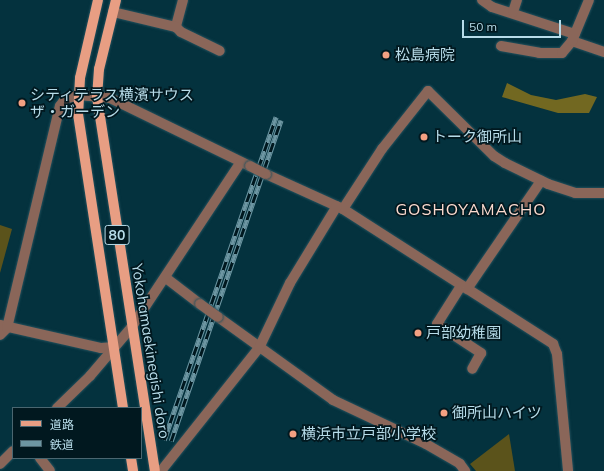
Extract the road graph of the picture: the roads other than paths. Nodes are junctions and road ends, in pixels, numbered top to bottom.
1 (98, 0) edge
2 (116, 0) edge
3 (183, 0) edge
4 (482, 0) edge
5 (517, 0) edge
6 (589, 0) edge
7 (113, 12) junction
8 (513, 12) junction
9 (176, 27) junction
10 (573, 38) junction
11 (501, 46) dead end
12 (220, 51) dead end
13 (604, 52) edge
14 (78, 95) junction
15 (97, 97) junction
16 (246, 164) junction
17 (541, 181) junction
18 (604, 193) edge
19 (340, 208) junction
20 (166, 278) junction
21 (464, 287) junction
22 (131, 328) junction
23 (2, 329) edge
24 (114, 347) junction
25 (259, 348) junction
26 (472, 369) dead end
27 (58, 407) edge
28 (123, 407) edge
29 (12, 452) edge
30 (41, 459) edge
31 (131, 459) edge
32 (0, 464) edge
33 (50, 471) edge
34 (133, 471) edge
35 (154, 471) edge
36 (161, 471) edge
37 (465, 471) edge
38 (568, 471) edge

1 - 14 main road, 80
2 - 7 main road, Yokohamaekinegishi doro / 80
3 - 9 street
4 - 8 street
5 - 8 street
6 - 10 street
7 - 9 street
7 - 15 main road, Yokohamaekinegishi doro / 80
8 - 10 street
9 - 12 street
10 - 11 street
10 - 13 street
14 - 15 street
14 - 23 street
14 - 24 main road, 80
15 - 16 street
15 - 22 main road, Yokohamaekinegishi doro / 80
16 - 19 street, bridge
16 - 20 street
17 - 18 street
17 - 19 street
17 - 21 street
19 - 21 street
19 - 25 street
20 - 22 street
20 - 25 street, bridge
21 - 26 street
21 - 38 street
22 - 24 street
22 - 35 main road, Yokohamaekinegishi doro / 80
23 - 24 street
24 - 27 street
24 - 28 main road, 80
25 - 36 street
25 - 37 street
29 - 32 street
30 - 33 street
31 - 34 main road

